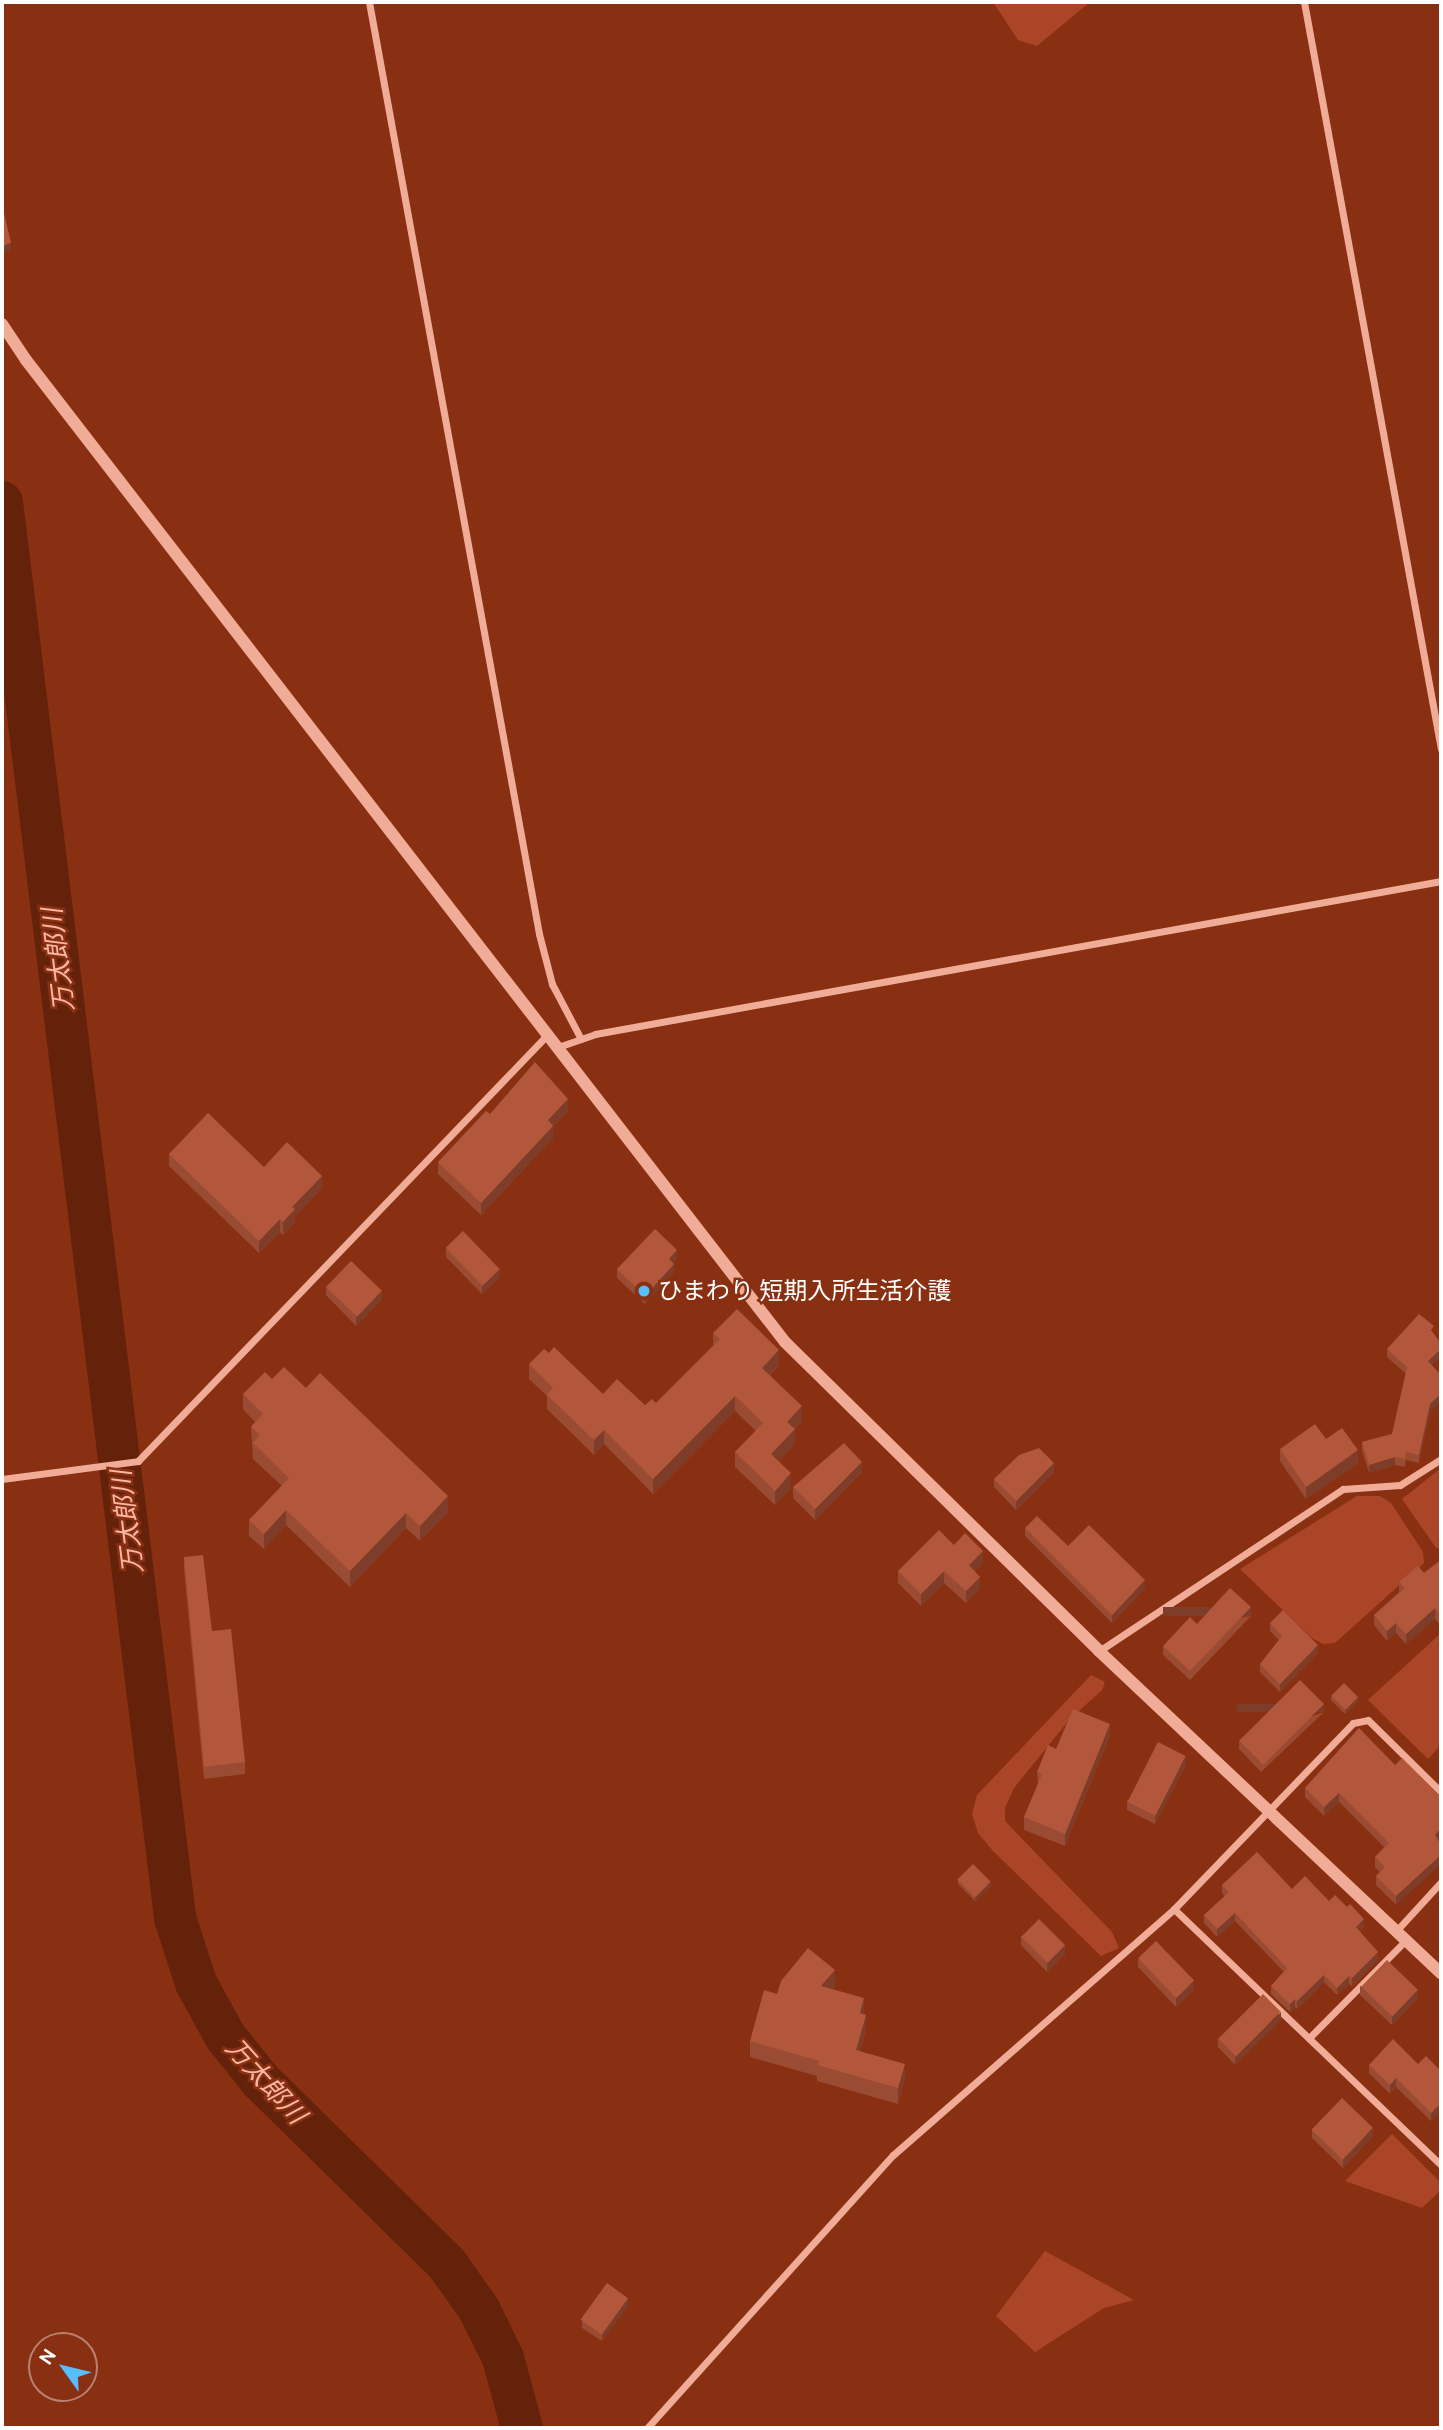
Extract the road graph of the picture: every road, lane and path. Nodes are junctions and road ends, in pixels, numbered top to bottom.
1 (369, 2) edge
2 (1304, 2) edge
3 (2, 324) edge
4 (1441, 749) edge
5 (1441, 881) edge
6 (548, 1034) junction
7 (581, 1039) junction
8 (558, 1047) junction
9 (1441, 1459) edge
10 (2, 1479) edge
11 (1099, 1651) junction
12 (1441, 1791) edge
13 (1270, 1809) junction
14 (1441, 1882) edge
15 (1174, 1909) junction
16 (1401, 1935) junction
17 (1441, 1973) edge
18 (1309, 2038) junction
19 (1441, 2164) edge
20 (647, 2428) edge

1 - 7 street
2 - 4 street
3 - 6 street
5 - 7 street
6 - 8 street
6 - 10 street
7 - 8 street
8 - 11 street
9 - 11 street
11 - 13 street
12 - 13 street
13 - 15 street
13 - 16 street
14 - 16 street
15 - 18 street
15 - 20 street
16 - 17 street
16 - 18 street
18 - 19 street

